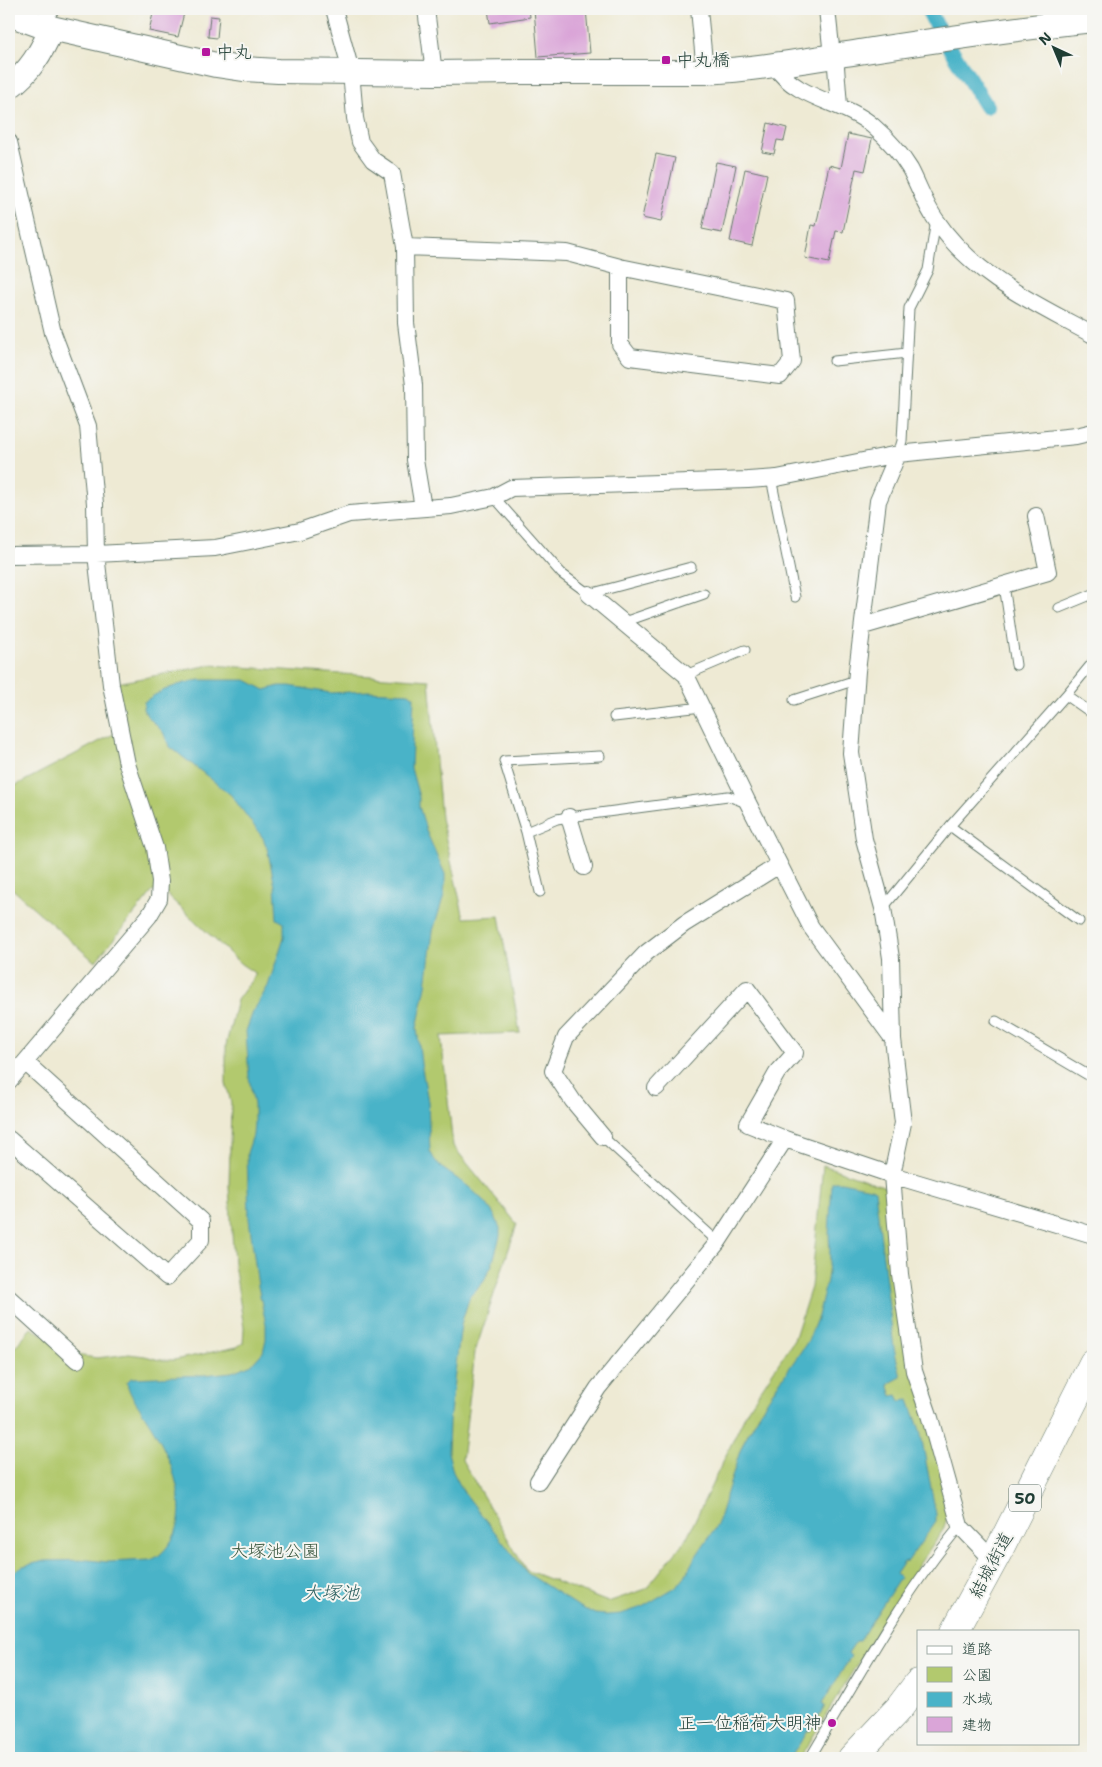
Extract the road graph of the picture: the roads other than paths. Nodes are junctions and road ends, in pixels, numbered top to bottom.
1 (334, 9) edge
2 (426, 9) edge
3 (699, 9) edge
4 (827, 9) edge
5 (9, 14) edge
6 (1093, 20) edge
7 (49, 21) edge
8 (832, 56) junction
9 (775, 66) junction
10 (351, 71) junction
11 (705, 72) junction
12 (434, 73) junction
13 (9, 87) edge
14 (839, 106) junction
15 (9, 142) edge
16 (936, 220) junction
17 (405, 247) junction
18 (620, 267) junction
19 (1093, 335) edge
20 (907, 352) junction
21 (834, 361) dead end
22 (1093, 432) edge
23 (898, 454) junction
24 (771, 478) junction
25 (494, 497) junction
26 (423, 508) junction
27 (1036, 516) dead end
28 (96, 554) junction
29 (9, 555) edge
30 (691, 567) dead end
31 (1004, 585) junction
32 (589, 594) junction
33 (704, 594) dead end
34 (1093, 594) edge
35 (795, 597) dead end
36 (1059, 608) dead end
37 (624, 622) junction
38 (863, 626) junction
39 (745, 650) dead end
40 (1093, 662) edge
41 (1016, 665) dead end
42 (686, 675) junction
43 (856, 680) junction
44 (1066, 695) junction
45 (794, 700) dead end
46 (702, 707) junction
47 (1093, 714) edge
48 (614, 717) dead end
49 (600, 756) dead end
50 (748, 803) junction
51 (569, 817) junction
52 (950, 826) junction
53 (526, 832) junction
54 (778, 865) junction
55 (584, 867) dead end
56 (540, 892) dead end
57 (883, 908) junction
58 (1079, 921) dead end
59 (996, 1021) dead end
60 (894, 1039) junction
61 (25, 1062) junction
62 (1093, 1078) edge
63 (9, 1081) edge
64 (656, 1088) dead end
65 (603, 1137) joint
66 (9, 1139) edge
67 (785, 1139) junction
68 (892, 1175) junction
69 (1093, 1235) edge
70 (718, 1242) junction
71 (9, 1298) edge
72 (77, 1360) dead end
73 (1093, 1366) edge
74 (538, 1481) dead end
75 (960, 1526) junction
76 (998, 1552) junction
77 (956, 1630) edge
78 (917, 1684) edge
79 (810, 1758) edge
80 (852, 1758) edge

1 - 10 street
2 - 12 street
3 - 11 street
4 - 8 street
5 - 7 street
6 - 8 street
7 - 10 street
7 - 13 street
8 - 9 street
8 - 14 street
9 - 11 street
9 - 14 street
10 - 12 street
10 - 17 street
11 - 12 street
14 - 16 street
15 - 28 street
16 - 19 street
16 - 20 lane
17 - 18 street
17 - 26 street
18 - 18 street
20 - 21 lane
20 - 23 lane
22 - 23 street
23 - 24 street
23 - 38 street
24 - 25 street
24 - 35 lane
25 - 26 street
25 - 32 lane
26 - 28 street
27 - 31 street
28 - 29 street
28 - 61 street
30 - 32 lane
31 - 38 street
31 - 41 lane
32 - 37 street
33 - 37 lane
34 - 36 lane
37 - 42 street
38 - 43 street
39 - 42 lane
40 - 44 lane
42 - 46 street
43 - 45 lane
43 - 57 street
44 - 47 lane
44 - 52 lane
46 - 48 lane
46 - 50 street
49 - 53 lane
50 - 51 lane
50 - 54 street
51 - 53 lane
51 - 55 street
52 - 57 lane
52 - 58 lane
53 - 56 lane
54 - 60 street
54 - 65 street
57 - 60 street
59 - 62 lane
60 - 68 street
61 - 63 street
61 - 66 street
64 - 67 street
65 - 70 lane
67 - 68 street
67 - 70 street
68 - 69 street
68 - 75 street
70 - 74 street
71 - 72 street
73 - 76 highway, 結城街道 / 50
75 - 76 street
75 - 79 lane
76 - 77 highway, 結城街道 / 50
78 - 80 highway

